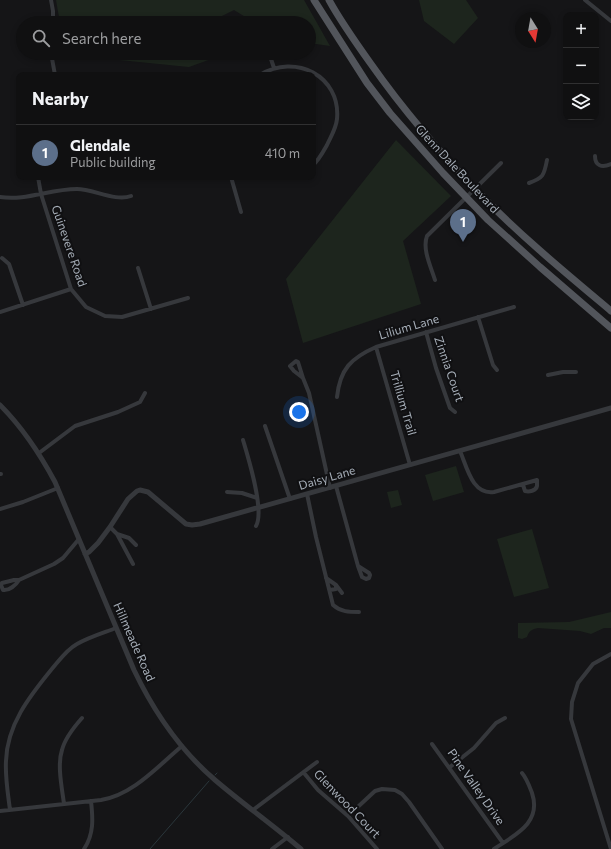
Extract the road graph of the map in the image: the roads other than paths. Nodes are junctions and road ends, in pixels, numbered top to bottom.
1 (51, 0) edge
2 (314, 0) edge
3 (329, 0) edge
4 (585, 0) edge
5 (53, 16) edge
6 (611, 22) edge
7 (52, 60) edge
8 (271, 60) edge
9 (274, 68) junction
10 (54, 72) edge
11 (266, 72) edge
12 (312, 72) edge
13 (316, 75) edge
14 (595, 156) dead end
15 (547, 160) dead end
16 (316, 162) edge
17 (501, 163) dead end
18 (611, 164) edge
19 (39, 180) edge
20 (232, 180) edge
21 (529, 184) dead end
22 (474, 188) junction
23 (41, 194) junction
24 (131, 196) dead end
25 (0, 197) edge
26 (466, 198) junction
27 (241, 212) dead end
28 (2, 258) dead end
29 (138, 268) dead end
30 (435, 280) dead end
31 (71, 289) junction
32 (188, 298) dead end
33 (23, 305) junction
34 (514, 307) dead end
35 (150, 310) junction
36 (611, 311) edge
37 (0, 312) edge
38 (478, 317) junction
39 (611, 328) edge
40 (426, 332) junction
41 (376, 347) junction
42 (497, 370) dead end
43 (576, 372) dead end
44 (548, 375) dead end
45 (302, 378) dead end
46 (145, 393) dead end
47 (338, 397) dead end
48 (611, 408) edge
49 (1, 409) edge
50 (455, 412) dead end
51 (265, 426) dead end
52 (243, 440) dead end
53 (460, 451) junction
54 (39, 453) junction
55 (410, 465) junction
56 (523, 485) dead end
57 (336, 486) junction
58 (58, 488) junction
59 (330, 488) junction
60 (227, 492) dead end
61 (307, 494) junction
62 (257, 498) junction
63 (290, 499) junction
64 (258, 508) junction
65 (0, 509) edge
66 (256, 526) dead end
67 (110, 527) junction
68 (117, 534) junction
69 (79, 539) junction
70 (136, 545) dead end
71 (85, 554) junction
72 (132, 564) dead end
73 (358, 566) dead end
74 (326, 578) junction
75 (19, 580) dead end
76 (336, 585) junction
77 (330, 590) junction
78 (342, 593) dead end
79 (359, 612) dead end
80 (116, 628) junction
81 (611, 654) edge
82 (82, 718) dead end
83 (505, 718) dead end
84 (432, 744) dead end
85 (182, 746) junction
86 (317, 762) dead end
87 (450, 767) junction
88 (304, 773) junction
89 (522, 774) dead end
90 (91, 801) junction
91 (64, 804) junction
92 (10, 810) junction
93 (253, 810) junction
94 (0, 811) edge
95 (348, 816) junction
96 (288, 837) junction
97 (503, 843) junction
98 (84, 849) edge
99 (272, 849) edge
100 (301, 849) edge
101 (377, 849) edge
102 (442, 849) edge
103 (494, 849) edge
104 (611, 849) edge

1 - 5 street
2 - 26 main road, Glenn Dale Boulevard
3 - 22 main road, Glenn Dale Boulevard
4 - 6 street
7 - 10 street
8 - 9 street
9 - 11 street
9 - 12 street
13 - 16 street
14 - 18 street
15 - 21 street
17 - 22 street
19 - 23 street, Guinevere Road
20 - 27 street
22 - 26 street
22 - 36 main road, Glenn Dale Boulevard
23 - 24 street
23 - 25 street
23 - 31 street, Guinevere Road
26 - 30 street
26 - 39 main road, Glenn Dale Boulevard
28 - 33 street
29 - 35 street
31 - 33 street
31 - 35 street, Guinevere Road
32 - 35 street, Guinevere Road
33 - 37 street
34 - 38 street, Lilium Lane
38 - 40 street, Lilium Lane
38 - 42 street
40 - 41 street, Lilium Lane
40 - 50 street, Zinnia Court
41 - 47 street, Lilium Lane
41 - 55 street, Trillium Trail
43 - 44 street
45 - 59 street
46 - 54 street
48 - 53 street, Daisy Lane
49 - 54 street, Hillmeade Road
51 - 63 street
52 - 62 street
53 - 55 street, Daisy Lane
53 - 56 street
54 - 58 street, Hillmeade Road
55 - 57 street, Daisy Lane
57 - 59 street, Daisy Lane
57 - 73 street
58 - 65 street
58 - 69 street, Hillmeade Road
59 - 61 street, Daisy Lane
60 - 62 street
61 - 63 street, Daisy Lane
61 - 74 street
62 - 64 street
63 - 64 street, Daisy Lane
64 - 66 street
64 - 67 street, Daisy Lane
67 - 68 street
67 - 71 street, Daisy Lane
68 - 70 street
68 - 72 street
69 - 71 street, Hillmeade Road
69 - 75 street
71 - 80 street, Hillmeade Road
74 - 76 street
74 - 77 street
76 - 77 street
76 - 78 street
77 - 79 street
80 - 85 street, Hillmeade Road
80 - 92 street
81 - 104 street
82 - 91 street
83 - 87 street
84 - 87 street, Pine Valley Drive
85 - 90 street
85 - 93 street, Hillmeade Road
86 - 88 street
87 - 97 street, Pine Valley Drive
88 - 93 street
88 - 95 street, Glenwood Court
89 - 97 street
90 - 91 street
90 - 98 street
91 - 92 street
92 - 94 street
93 - 96 street, Hillmeade Road
95 - 101 street, Glenwood Court
95 - 102 street
96 - 99 street
96 - 100 street, Hillmeade Road
97 - 103 street

